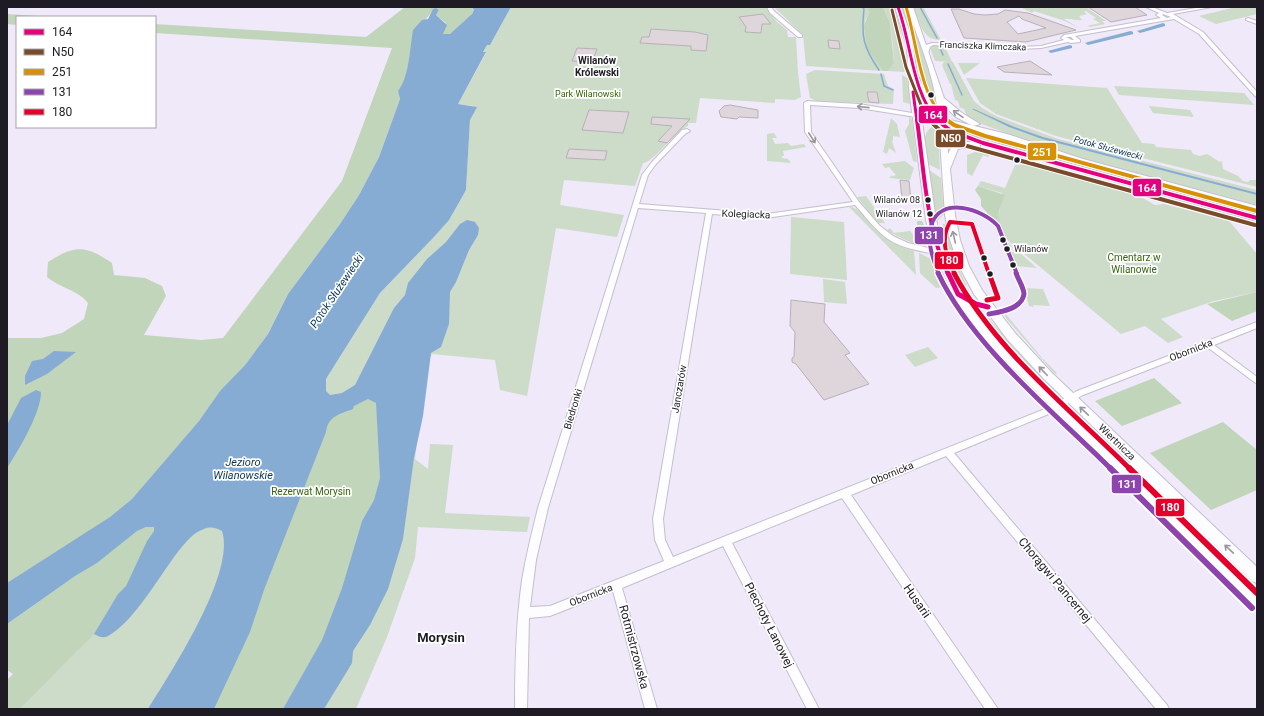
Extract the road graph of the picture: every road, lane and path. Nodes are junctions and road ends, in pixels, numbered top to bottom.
1 (770, 7) edge
2 (898, 7) edge
3 (910, 7) edge
4 (1145, 7) edge
5 (1148, 7) edge
6 (1210, 7) edge
7 (1194, 10) junction
8 (1166, 14) junction
9 (1158, 15) junction
10 (1172, 19) junction
11 (1248, 19) dead end
12 (1257, 23) edge
13 (1135, 24) junction
14 (1099, 32) junction
15 (920, 34) junction
16 (800, 36) dead end
17 (1067, 38) junction
18 (926, 52) junction
19 (914, 74) junction
20 (1251, 88) junction
21 (1257, 88) edge
22 (1257, 95) edge
23 (941, 99) junction
24 (916, 115) junction
25 (939, 122) junction
26 (687, 131) dead end
27 (919, 134) junction
28 (1004, 136) junction
29 (997, 147) junction
30 (946, 170) junction
31 (857, 203) junction
32 (635, 206) junction
33 (1257, 209) edge
34 (709, 213) junction
35 (1257, 218) edge
36 (939, 253) junction
37 (1257, 325) edge
38 (1208, 344) junction
39 (1257, 381) edge
40 (1071, 398) junction
41 (1057, 406) junction
42 (947, 451) junction
43 (844, 493) junction
44 (725, 540) junction
45 (670, 563) junction
46 (1257, 576) edge
47 (616, 585) junction
48 (1257, 603) edge
49 (524, 613) junction
50 (521, 709) edge
51 (651, 709) edge
52 (813, 709) edge
53 (992, 709) edge
54 (1163, 709) edge

1 - 16 street
2 - 19 main road
3 - 15 main road, Wiertnicza
4 - 9 street
5 - 8 street
6 - 7 street, Franciszka Klimczaka
7 - 8 street, Franciszka Klimczaka
7 - 10 street, Franciszka Klimczaka
8 - 9 street, Franciszka Klimczaka
8 - 10 street
9 - 10 street
9 - 13 street, Franciszka Klimczaka
10 - 13 street, Franciszka Klimczaka
10 - 20 street
11 - 12 street
13 - 14 street, Franciszka Klimczaka
14 - 17 street, Franciszka Klimczaka
14 - 17 street, Franciszka Klimczaka
15 - 17 street, Franciszka Klimczaka
15 - 18 main road, Wiertnicza
17 - 18 street, Franciszka Klimczaka
18 - 23 main road, Wiertnicza
19 - 24 main road, Wiertnicza
19 - 25 main road
20 - 21 street
20 - 22 street
23 - 25 main road, Wiertnicza
28 -> 23 main road
24 - 25 main road
24 - 27 main road, Wiertnicza
24 -> 31 street
25 - 27 main road
25 - 28 main road
25 - 29 main road
25 - 30 main road, Wiertnicza
26 - 32 street, Biedronki
27 - 36 main road, Wiertnicza
28 - 33 main road
29 - 30 main road
29 - 35 main road
40 -> 30 main road, Wiertnicza
31 - 34 street, Kolegiacka
31 - 36 street
32 - 34 street, Kolegiacka
32 - 49 street, Biedronki
34 - 45 street, Janczarów
36 - 41 main road, Wiertnicza
37 - 38 street, Obornicka
38 - 39 street
38 - 40 street, Obornicka
40 - 41 street, Obornicka
46 -> 40 main road, Wiertnicza
41 - 42 street, Obornicka
41 - 48 main road, Wiertnicza
42 - 43 street, Obornicka
42 - 54 street, Chorągwi Pancernej
43 - 44 street, Obornicka
43 - 53 street, Husarii
44 - 45 street, Obornicka
44 - 52 street, Piechoty Łanowej
45 - 47 street, Obornicka
47 - 49 street, Obornicka
47 - 51 street, Rotmistrzowska
49 - 50 street, Biedronki

